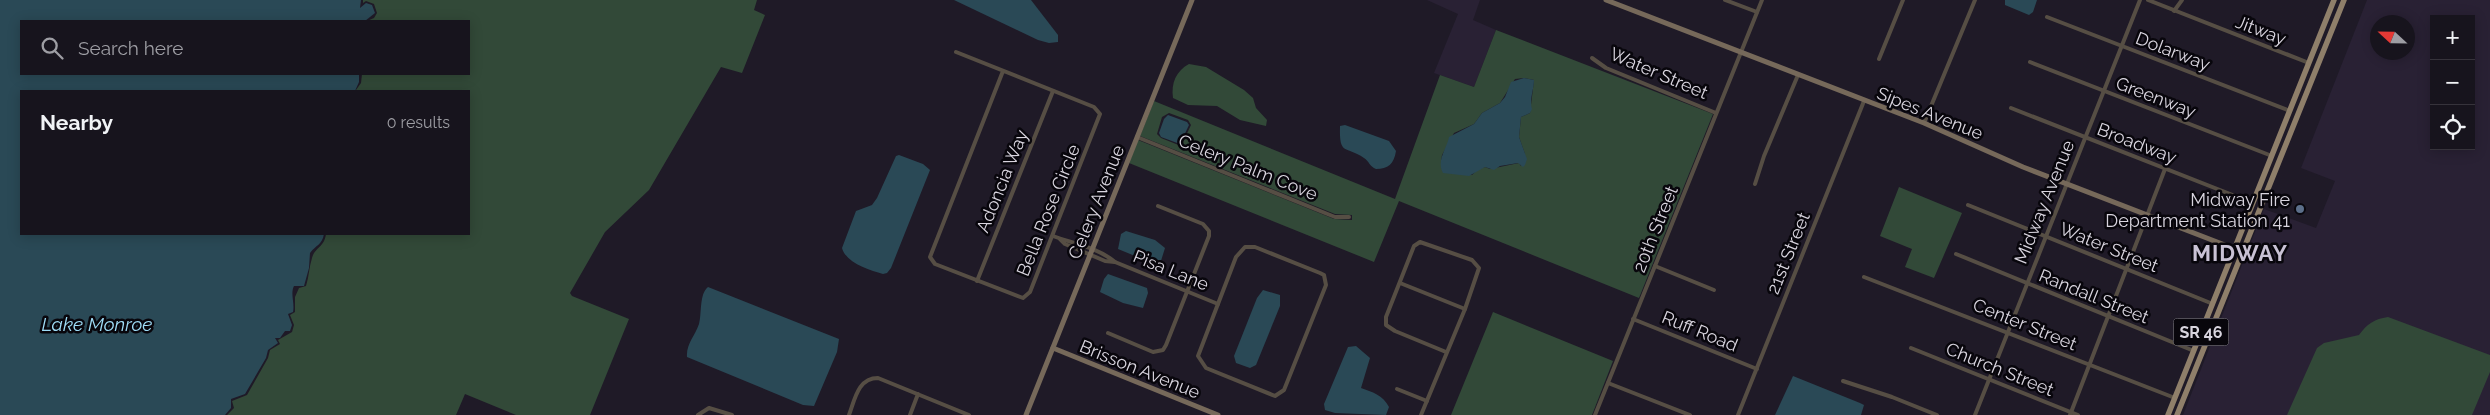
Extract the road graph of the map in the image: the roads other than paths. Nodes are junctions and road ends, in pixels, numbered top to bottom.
1 (1192, 0) edge
2 (1606, 0) edge
3 (1726, 0) edge
4 (1762, 0) edge
5 (1903, 0) edge
6 (1973, 0) edge
7 (2140, 0) edge
8 (2148, 0) edge
9 (2182, 0) edge
10 (2334, 0) edge
11 (2344, 0) edge
12 (2174, 10) junction
13 (1757, 12) junction
14 (2046, 17) dead end
15 (2122, 46) junction
16 (956, 52) dead end
17 (1740, 54) junction
18 (1592, 58) dead end
19 (1879, 59) dead end
20 (2030, 62) dead end
21 (2309, 63) junction
22 (1003, 71) junction
23 (1798, 76) junction
24 (1053, 91) junction
25 (2103, 91) junction
26 (1864, 101) junction
27 (2011, 108) dead end
28 (2290, 111) junction
29 (1716, 113) junction
30 (1924, 124) junction
31 (1137, 137) junction
32 (2085, 138) junction
33 (2272, 156) junction
34 (2165, 169) junction
35 (2276, 170) junction
36 (1755, 184) dead end
37 (2066, 184) junction
38 (2260, 187) junction
39 (2268, 190) junction
40 (2253, 203) junction
41 (1968, 205) dead end
42 (1158, 206) dead end
43 (2148, 216) junction
44 (1350, 217) dead end
45 (1052, 236) junction
46 (2046, 236) junction
47 (2235, 249) junction
48 (1091, 252) junction
49 (2243, 252) junction
50 (1956, 254) dead end
51 (1655, 266) junction
52 (2128, 270) junction
53 (1864, 277) dead end
54 (977, 281) junction
55 (1400, 283) junction
56 (2027, 283) junction
57 (1714, 290) dead end
58 (1187, 291) junction
59 (1218, 304) junction
60 (2212, 304) junction
61 (1465, 309) junction
62 (2108, 317) junction
63 (1633, 319) junction
64 (2008, 332) junction
65 (1108, 334) dead end
66 (1053, 348) junction
67 (1911, 348) dead end
68 (1446, 352) junction
69 (2194, 352) junction
70 (2090, 365) junction
71 (1757, 369) junction
72 (1989, 379) junction
73 (1843, 381) dead end
74 (1608, 383) junction
75 (1397, 389) dead end
76 (918, 394) junction
77 (2175, 398) junction
78 (1427, 401) junction
79 (2071, 414) edge
80 (2178, 414) edge
81 (698, 415) edge
82 (732, 415) edge
83 (849, 415) edge
84 (910, 415) edge
85 (970, 415) edge
86 (1026, 415) edge
87 (1218, 415) edge
88 (1422, 415) edge
89 (1595, 415) edge
90 (1690, 415) edge
91 (1738, 415) edge
92 (1935, 415) edge
93 (1975, 415) edge
94 (2078, 415) edge
95 (2168, 415) edge

1 - 31 street, Celery Avenue
2 - 17 street, Sipes Avenue
3 - 13 street
4 - 13 street, 20th Street
5 - 19 street
6 - 30 street
7 - 15 street, Midway Avenue
8 - 12 street, Jitway
9 - 12 street
10 - 21 main road, SR 46
11 - 35 main road, SR 46
12 - 21 street, Jitway
13 - 17 street, 20th Street
14 - 15 street, Dolarway
15 - 25 street, Midway Avenue
15 - 28 street, Dolarway
16 - 22 street, Bella Rose Circle
17 - 23 street, Sipes Avenue
17 - 29 street, 20th Street
18 - 29 street, Water Street
20 - 25 street, Greenway
21 - 28 main road, SR 46
22 - 24 street, Bella Rose Circle
22 - 54 street, Bella Rose Circle
23 - 26 street, Sipes Avenue
23 - 36 street
24 - 45 street, Bella Rose Circle
24 - 54 street, Adoncia Way
25 - 32 street, Midway Avenue
25 - 33 street, Greenway
26 - 30 street, Sipes Avenue
26 - 71 street, 21st Street
27 - 32 street, Broadway
28 - 33 main road, SR 46
28 - 35 main road
29 - 51 street, 20th Street
30 - 37 street, Sipes Avenue
31 - 44 street, Celery Palm Cove
31 - 48 street, Celery Avenue
32 - 34 street, Broadway
32 - 37 street, Midway Avenue
33 - 38 main road, SR 46
34 - 40 street, Broadway
34 - 43 street
35 - 39 main road, SR 46
37 - 43 street, Sipes Avenue
37 - 46 street, Midway Avenue
38 - 39 main road
38 - 40 main road, SR 46
39 - 49 main road, SR 46
40 - 47 main road, SR 46
41 - 46 street, Water Street
42 - 58 street
43 - 47 street, Sipes Avenue
43 - 52 street
45 - 48 street, Pisa Lane
45 - 54 street, Bella Rose Circle
46 - 52 street, Water Street
46 - 56 street, Midway Avenue
47 - 49 street, Sipes Avenue
47 - 60 main road, SR 46
48 - 58 street, Pisa Lane
48 - 66 street, Celery Avenue
49 - 80 main road, SR 46
50 - 56 street, Randall Street
51 - 57 street
51 - 63 street, 20th Street
52 - 60 street, Water Street
52 - 62 street
53 - 64 street, Center Street
55 - 61 street
55 - 61 street
55 - 68 street
56 - 62 street, Randall Street
56 - 64 street, Midway Avenue
58 - 59 street, Pisa Lane
58 - 65 street
59 - 59 street
60 - 69 main road, SR 46
61 - 68 street
62 - 69 street, Randall Street
62 - 70 street
63 - 71 street, Ruff Road
63 - 74 street, 20th Street
64 - 70 street, Center Street
64 - 72 street, Midway Avenue
66 - 86 street, Celery Avenue
66 - 87 street, Brisson Avenue
67 - 72 street, Church Street
68 - 78 street
69 - 77 main road, SR 46
69 - 80 main road
70 - 77 street, Center Street
70 - 79 street
71 - 91 street, 21st Street
72 - 79 street, Church Street
72 - 93 street, Midway Avenue
73 - 92 street
74 - 89 street, 20th Street
74 - 90 street
75 - 78 street
76 - 83 street
76 - 84 street
76 - 85 street
77 - 95 main road, SR 46
78 - 88 street
79 - 94 street, Church Street
81 - 82 street

